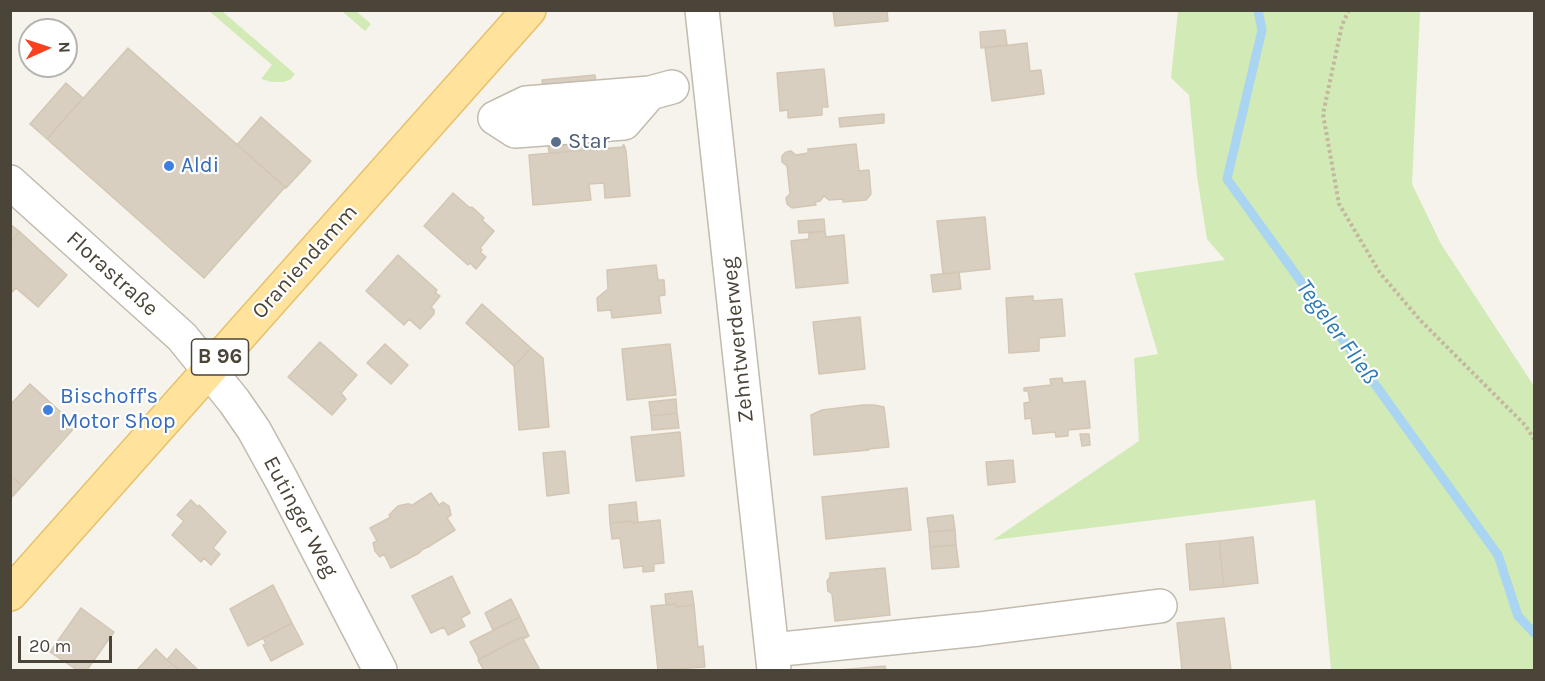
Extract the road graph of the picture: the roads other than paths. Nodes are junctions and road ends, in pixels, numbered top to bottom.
1 (529, 10) edge
2 (702, 10) edge
3 (10, 182) edge
4 (209, 370) junction
5 (10, 594) edge
6 (1160, 606) dead end
7 (773, 660) edge
8 (380, 670) edge

1 - 4 main road, Oraniendamm / B 96
2 - 7 street, Zehntwerderweg
3 - 4 street, Florastraße
4 - 5 main road, Oraniendamm / B 96
4 - 8 street, Eutinger Weg
6 - 7 street

